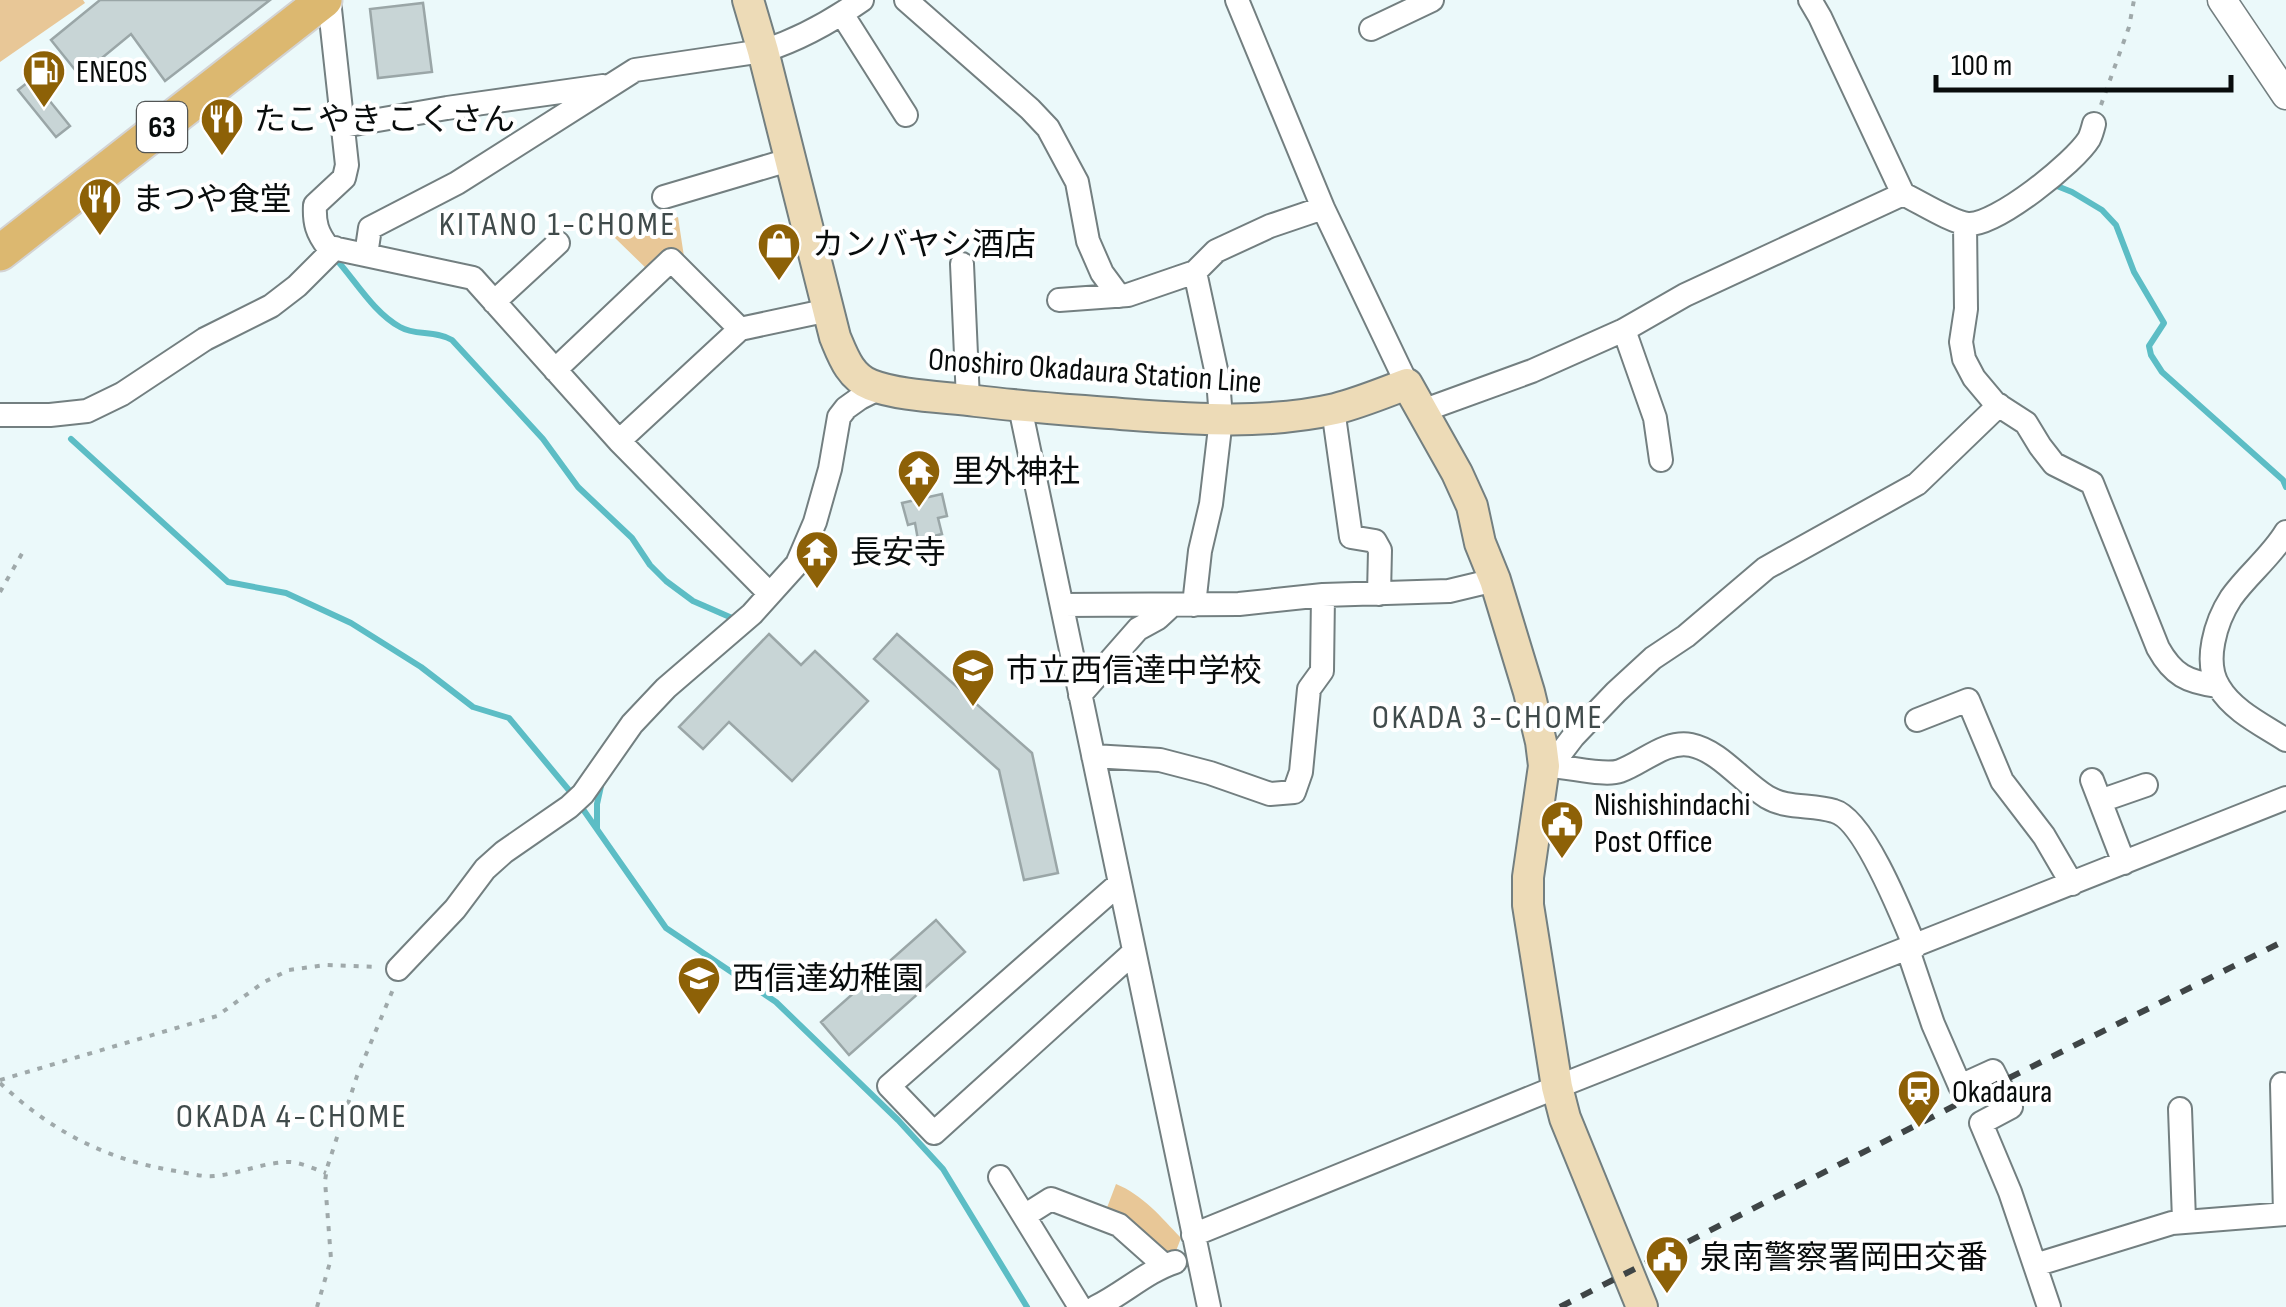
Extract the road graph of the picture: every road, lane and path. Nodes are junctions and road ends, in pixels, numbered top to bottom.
1 (327, 0) edge
2 (748, 0) edge
3 (862, 0) edge
4 (906, 0) edge
5 (1236, 0) edge
6 (1432, 0) edge
7 (1810, 0) edge
8 (2134, 0) edge
9 (2222, 0) edge
10 (1400, 7) edge
11 (842, 14) junction
12 (1371, 29) dead end
13 (763, 51) junction
14 (612, 85) junction
15 (2286, 95) edge
16 (906, 115) dead end
17 (2094, 124) joint
18 (342, 126) junction
19 (789, 160) junction
20 (1903, 194) junction
21 (664, 197) dead end
22 (1323, 208) junction
23 (1965, 224) junction
24 (558, 244) dead end
25 (335, 248) junction
26 (0, 253) edge
27 (366, 255) junction
28 (962, 264) dead end
29 (1196, 272) junction
30 (1119, 296) junction
31 (1059, 300) dead end
32 (494, 302) junction
33 (829, 310) junction
34 (740, 329) junction
35 (1624, 330) junction
36 (555, 370) junction
37 (1407, 384) junction
38 (882, 387) junction
39 (968, 400) junction
40 (1020, 406) junction
41 (2000, 406) junction
42 (1333, 409) junction
43 (1422, 412) junction
44 (0, 415) edge
45 (1221, 419) junction
46 (619, 441) junction
47 (1661, 460) dead end
48 (2286, 532) edge
49 (24, 550) dead end
50 (1494, 580) junction
51 (0, 592) edge
52 (770, 594) junction
53 (1379, 594) junction
54 (1322, 595) junction
55 (1062, 605) junction
56 (1183, 605) junction
57 (2218, 686) junction
58 (1080, 695) junction
59 (1917, 720) dead end
60 (2286, 740) edge
61 (1093, 756) junction
62 (1548, 766) junction
63 (2146, 785) dead end
64 (2286, 798) edge
65 (2124, 863) junction
66 (1120, 883) junction
67 (2072, 884) junction
68 (1912, 948) junction
69 (1134, 952) junction
70 (398, 969) junction
71 (0, 1081) edge
72 (2282, 1084) dead end
73 (1557, 1087) junction
74 (2180, 1110) dead end
75 (326, 1173) junction
76 (1000, 1177) dead end
77 (2285, 1214) edge
78 (1024, 1216) junction
79 (2184, 1220) junction
80 (1196, 1245) junction
81 (1164, 1265) junction
82 (2035, 1266) junction
83 (317, 1307) edge
84 (1080, 1307) edge
85 (1096, 1307) edge
86 (1208, 1307) edge
87 (1642, 1307) edge
88 (2050, 1307) edge

1 - 18 street
1 - 26 main road, 63
2 - 13 main road, Onoshiro Okadaura Station Line
3 - 11 street
4 - 30 street
5 - 22 street
6 - 10 street
7 - 20 street
8 - 17 path
9 - 15 street
10 - 12 street
11 - 13 street
11 - 16 street
13 - 14 street
13 - 19 main road, Onoshiro Okadaura Station Line
14 - 18 street
14 - 27 street
17 - 23 street
18 - 25 street
19 - 21 street
19 - 33 main road, Onoshiro Okadaura Station Line
20 - 23 street
20 - 35 street
22 - 29 street
22 - 37 street
23 - 41 street
24 - 32 street
25 - 27 street
25 - 44 street
27 - 32 street
28 - 39 street
29 - 30 street
29 - 45 street
30 - 31 street
32 - 36 street
33 - 34 street
33 - 38 main road, Onoshiro Okadaura Station Line
34 - 36 street
34 - 46 street
35 - 43 street
35 - 47 street
36 - 46 street
37 - 42 main road, Onoshiro Okadaura Station Line
37 - 43 main road
38 - 39 main road, Onoshiro Okadaura Station Line
38 - 52 street
39 - 40 main road, Onoshiro Okadaura Station Line
40 - 45 main road, Onoshiro Okadaura Station Line
40 - 55 street
41 - 57 street
41 - 62 street
42 - 45 main road, Onoshiro Okadaura Station Line
42 - 53 street
43 - 50 main road
45 - 56 street
46 - 52 street
48 - 57 street
49 - 51 path
50 - 53 street
50 - 62 main road
52 - 70 street
53 - 54 street
54 - 56 street
54 - 61 street
55 - 56 street
55 - 58 street
56 - 58 street
57 - 60 street
58 - 61 street
59 - 67 street
61 - 66 street
62 - 68 street
62 - 73 main road
63 - 65 street
64 - 65 street
65 - 67 street
66 - 69 street
66 - 69 street
67 - 68 street
68 - 73 street
68 - 82 street
69 - 80 street
70 - 71 path
70 - 75 path
71 - 75 path
72 - 77 street
73 - 80 street
73 - 87 main road
74 - 79 street
75 - 83 path
76 - 78 street
77 - 79 street
78 - 81 street
78 - 84 street
79 - 82 street
80 - 81 street
80 - 86 street
81 - 85 street
82 - 88 street

